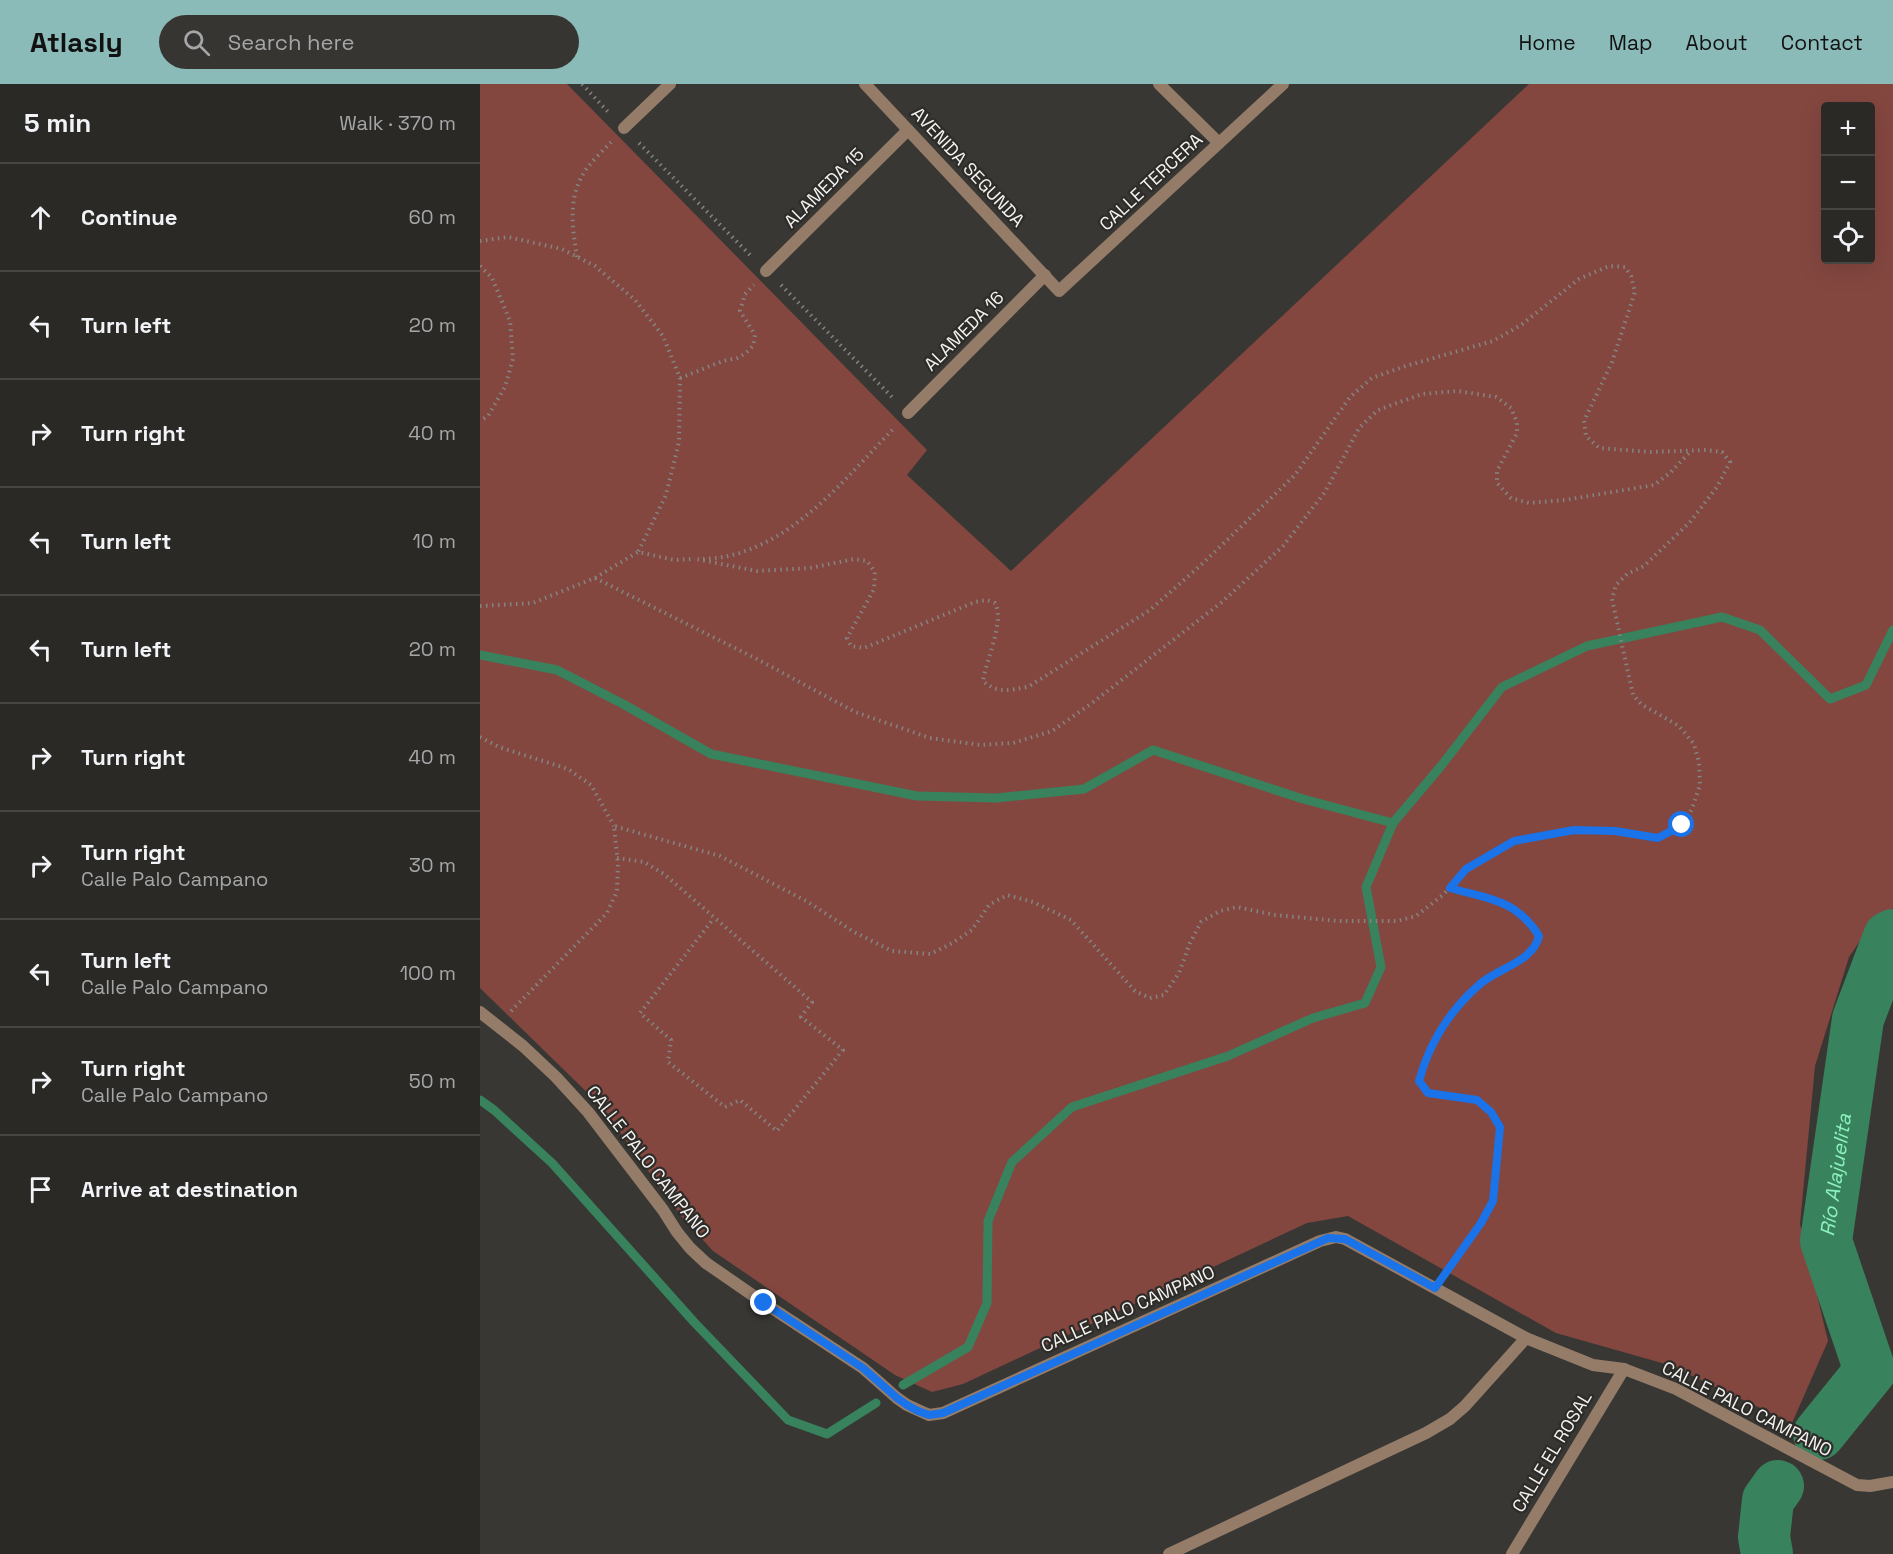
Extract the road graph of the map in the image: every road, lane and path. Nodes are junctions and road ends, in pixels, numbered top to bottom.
1 (582, 84) edge
2 (670, 84) edge
3 (865, 84) edge
4 (1159, 84) edge
5 (1283, 84) edge
6 (624, 128) junction
7 (908, 129) junction
8 (1219, 143) junction
9 (480, 241) edge
10 (578, 257) junction
11 (480, 266) edge
12 (766, 271) junction
13 (1045, 275) junction
14 (680, 378) junction
15 (908, 413) junction
16 (480, 422) edge
17 (1691, 451) junction
18 (638, 552) junction
19 (696, 559) junction
20 (595, 578) junction
21 (480, 606) edge
22 (480, 737) edge
23 (615, 826) junction
24 (617, 858) junction
25 (1450, 888) junction
26 (714, 918) junction
27 (480, 1012) edge
28 (497, 1026) junction
29 (1435, 1288) junction
30 (1526, 1338) junction
31 (1624, 1369) junction
32 (1893, 1482) edge
33 (1169, 1554) edge
34 (1512, 1554) edge

1 - 6 path
2 - 6 street
3 - 7 street, AVENIDA SEGUNDA
4 - 8 street
5 - 8 street, CALLE TERCERA
6 - 10 path
6 - 12 path
7 - 12 street, ALAMEDA 15
7 - 13 street, AVENIDA SEGUNDA
8 - 13 street, CALLE TERCERA
9 - 10 path
10 - 14 path
11 - 16 path
12 - 14 path
12 - 15 path
13 - 15 street, ALAMEDA 16
14 - 18 path
15 - 19 path
17 - 19 path
17 - 20 path
17 - 25 path
18 - 19 path
18 - 20 path
20 - 21 path
22 - 23 path
23 - 24 path
23 - 25 path
24 - 26 path
24 - 28 path
25 - 29 path
26 - 26 path
27 - 28 street, CALLE PALO CAMPANO
28 - 29 street, CALLE PALO CAMPANO
29 - 30 street, CALLE PALO CAMPANO
30 - 31 street, CALLE PALO CAMPANO
30 - 33 street
31 - 32 street, CALLE PALO CAMPANO
31 - 34 street, CALLE EL ROSAL

